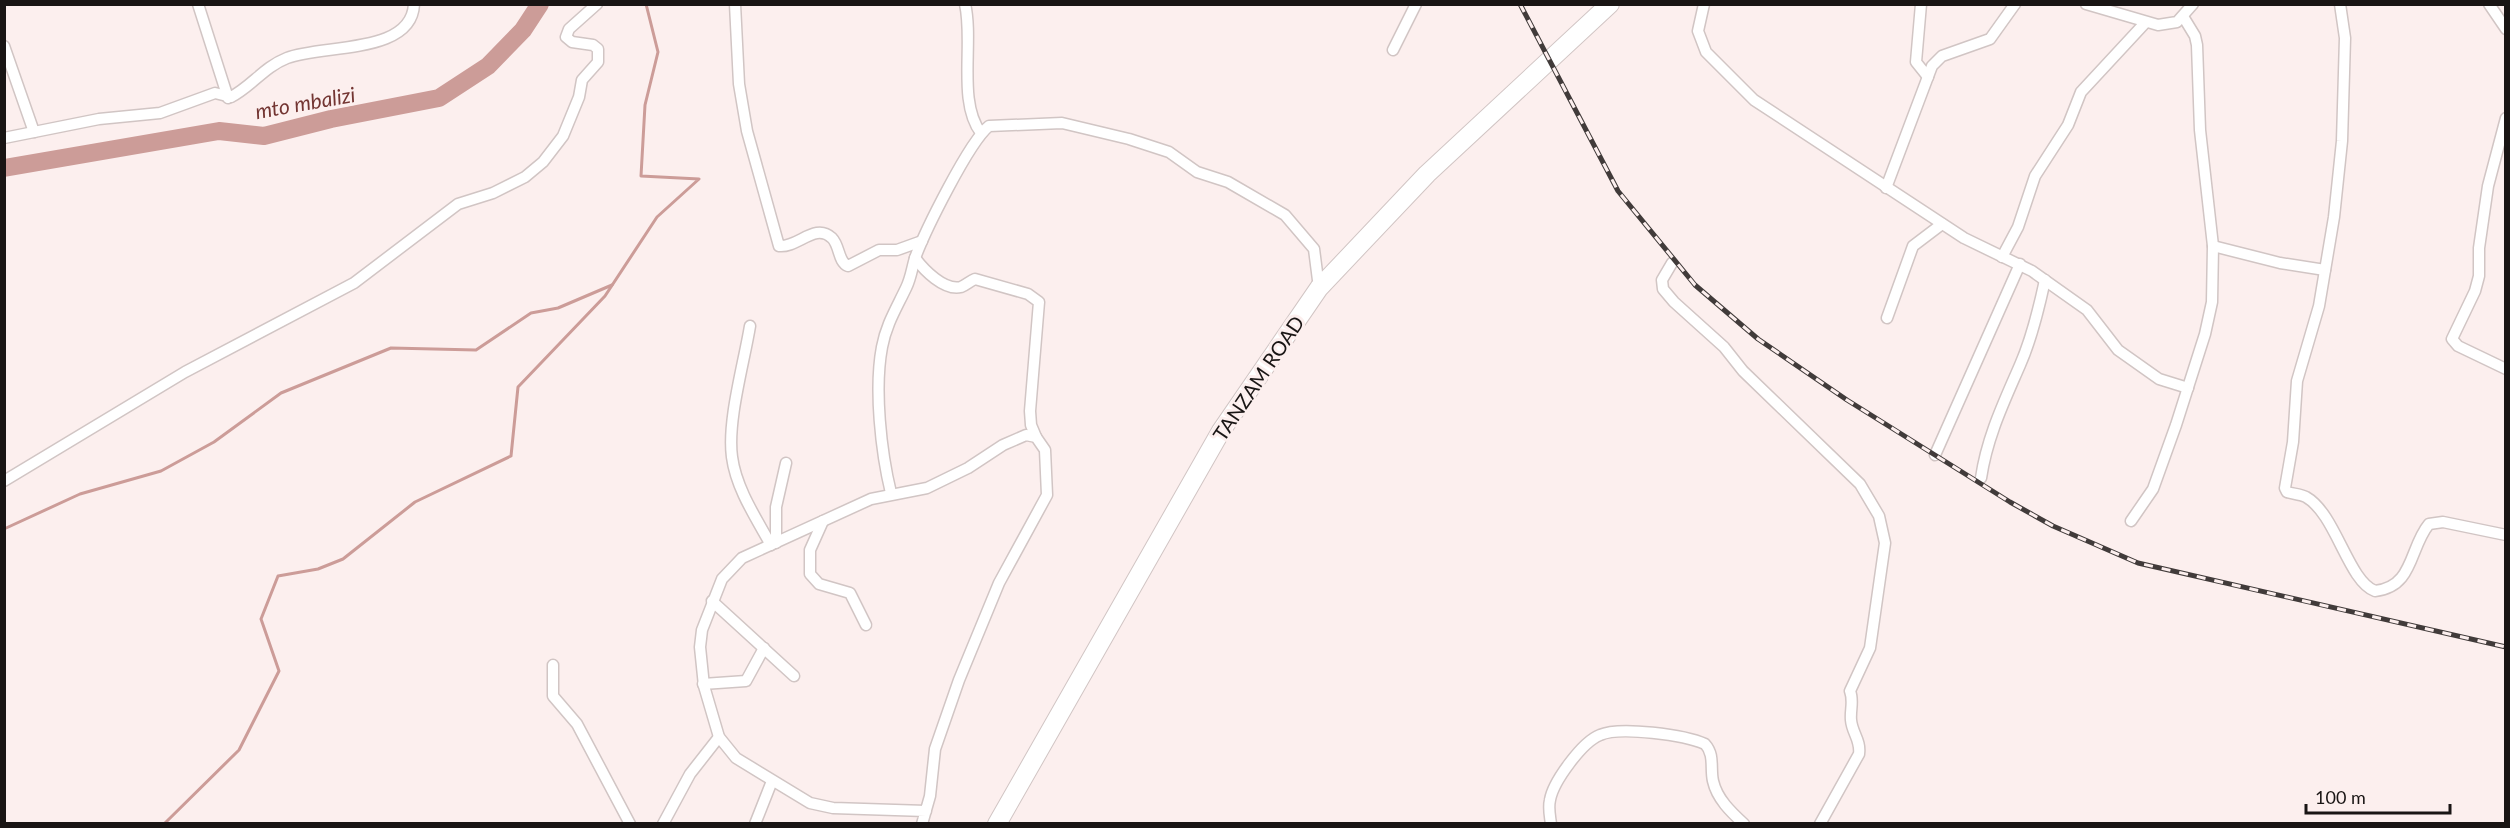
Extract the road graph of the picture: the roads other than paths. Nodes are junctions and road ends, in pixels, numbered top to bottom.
1 (198, 4) edge
2 (414, 4) edge
3 (597, 4) edge
4 (735, 4) edge
5 (965, 4) edge
6 (1416, 4) edge
7 (1610, 4) edge
8 (1704, 4) edge
9 (1922, 4) edge
10 (2015, 4) edge
11 (2086, 4) edge
12 (2193, 4) edge
13 (2340, 4) edge
14 (2489, 4) edge
15 (2184, 18) junction
16 (2145, 23) junction
17 (2505, 29) edge
18 (4, 46) edge
19 (1393, 50) dead end
20 (1928, 77) junction
21 (228, 98) junction
22 (2505, 118) edge
23 (34, 132) junction
24 (981, 133) junction
25 (4, 138) edge
26 (1886, 188) junction
27 (1942, 224) junction
28 (922, 242) junction
29 (2213, 246) junction
30 (2002, 257) junction
31 (915, 258) junction
32 (1672, 263) dead end
33 (2019, 264) junction
34 (2325, 270) junction
35 (2045, 280) junction
36 (1319, 288) junction
37 (1887, 318) dead end
38 (750, 326) dead end
39 (2505, 369) edge
40 (2188, 388) junction
41 (1036, 437) junction
42 (1935, 455) dead end
43 (786, 463) dead end
44 (1981, 478) dead end
45 (4, 481) edge
46 (891, 494) junction
47 (823, 521) junction
48 (2131, 521) dead end
49 (2505, 535) edge
50 (773, 544) junction
51 (712, 601) junction
52 (866, 625) dead end
53 (764, 648) junction
54 (553, 665) dead end
55 (794, 676) dead end
56 (703, 684) junction
57 (719, 737) junction
58 (772, 782) junction
59 (926, 811) junction
60 (630, 824) edge
61 (663, 824) edge
62 (755, 824) edge
63 (922, 824) edge
64 (998, 824) edge
65 (1551, 824) edge
66 (1744, 824) edge
67 (1820, 824) edge

1 - 21 street
2 - 21 street
3 - 45 street
4 - 28 street
5 - 24 street
6 - 19 street
7 - 36 highway, TANZAM ROAD
8 - 26 street
9 - 20 street
10 - 20 street
11 - 16 street
12 - 15 street
13 - 34 street
14 - 17 street
15 - 16 street
15 - 29 street
16 - 30 street
18 - 23 street
20 - 26 street
21 - 23 street
22 - 39 street
23 - 25 street
24 - 28 street
24 - 36 street
26 - 27 street
27 - 30 street
27 - 37 street
28 - 31 street
29 - 34 street
29 - 40 street
30 - 33 street
31 - 41 street
31 - 46 street
32 - 67 street
33 - 35 street
33 - 42 street
34 - 49 street
35 - 40 street
35 - 44 street
36 - 64 highway, TANZAM ROAD
38 - 50 street
40 - 48 street
41 - 46 street
41 - 59 street
43 - 50 street
46 - 47 street
47 - 50 street
47 - 52 street
50 - 51 street
51 - 53 street
51 - 56 street
53 - 55 street
53 - 56 street
54 - 60 street
56 - 57 street
57 - 58 street
57 - 61 street
58 - 59 street
58 - 62 street
59 - 63 street
65 - 66 street

